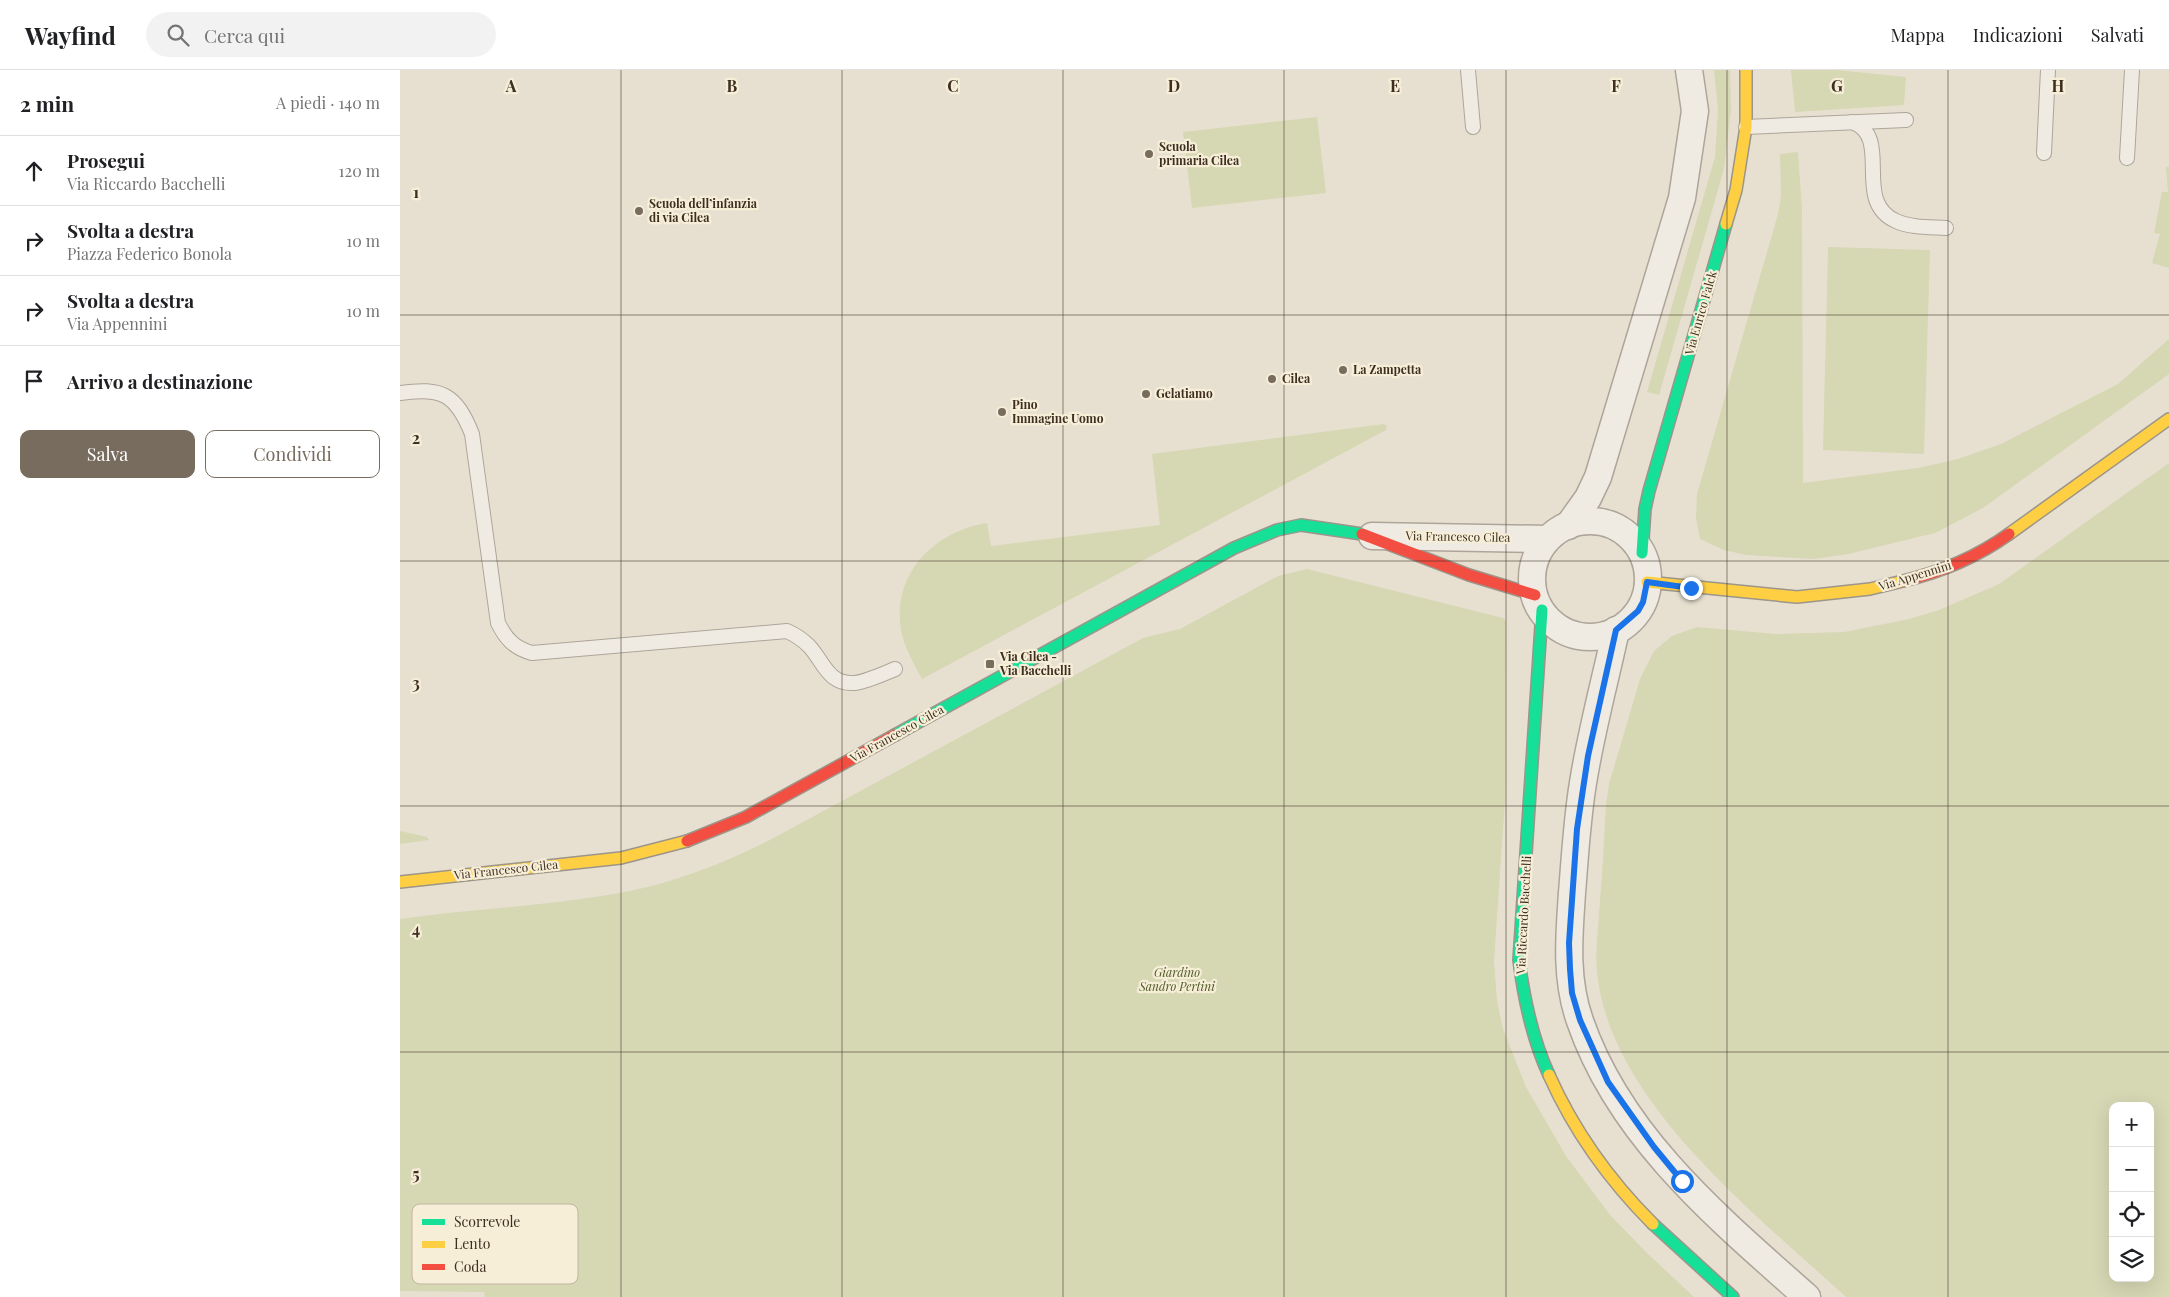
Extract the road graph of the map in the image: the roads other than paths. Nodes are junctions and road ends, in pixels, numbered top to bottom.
1 (1468, 70) edge
2 (1689, 70) edge
3 (1746, 70) edge
4 (2048, 70) edge
5 (2132, 70) edge
6 (1906, 120) dead end
7 (1852, 122) junction
8 (1473, 126) dead end
9 (1746, 127) junction
10 (2044, 153) dead end
11 (2127, 158) dead end
12 (1946, 228) dead end
13 (400, 393) edge
14 (2169, 418) edge
15 (1557, 533) junction
16 (1370, 536) junction
17 (1642, 553) junction
18 (1647, 582) junction
19 (1538, 603) junction
20 (1616, 630) junction
21 (896, 669) dead end
22 (400, 882) edge
23 (1733, 1297) edge
24 (1807, 1297) edge

1 - 8 lane
2 - 15 street
3 - 9 street, Via Enrico Falck
4 - 10 lane
5 - 11 lane
6 - 7 lane
7 - 9 lane
7 - 12 lane
9 - 17 street, Via Enrico Falck
13 - 21 lane
14 - 18 street, Via Appennini
15 - 16 street, Via Francesco Cilea
15 - 17 street
15 - 19 street
16 - 19 street, Via Francesco Cilea
16 - 22 street, Via Francesco Cilea
17 - 18 street
18 - 20 street
19 - 20 street
19 - 23 street, Via Riccardo Bacchelli
20 - 24 street

